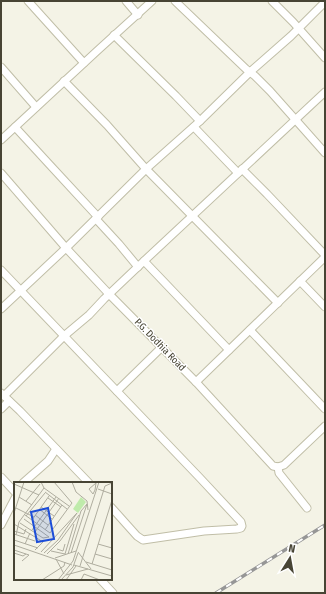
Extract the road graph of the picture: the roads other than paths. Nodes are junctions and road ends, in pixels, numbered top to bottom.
1 (28, 1) edge
2 (126, 1) edge
3 (152, 1) edge
4 (175, 1) edge
5 (272, 1) edge
6 (325, 2) edge
7 (138, 15) junction
8 (298, 29) junction
9 (114, 35) junction
10 (325, 58) edge
11 (84, 63) junction
12 (1, 66) edge
13 (250, 72) junction
14 (64, 81) junction
15 (325, 92) edge
16 (36, 107) junction
17 (295, 120) junction
18 (200, 121) junction
19 (16, 126) junction
20 (194, 127) junction
21 (1, 140) edge
22 (325, 153) edge
23 (146, 169) junction
24 (240, 171) junction
25 (1, 173) edge
26 (192, 216) junction
27 (97, 218) junction
28 (66, 248) junction
29 (325, 256) edge
30 (144, 261) junction
31 (138, 267) junction
32 (1, 270) edge
33 (300, 281) junction
34 (21, 290) junction
35 (109, 294) junction
36 (278, 303) junction
37 (325, 307) edge
38 (1, 309) edge
39 (250, 330) junction
40 (64, 336) junction
41 (162, 347) junction
42 (229, 350) junction
43 (196, 382) junction
44 (117, 391) junction
45 (4, 397) edge
46 (1, 408) edge
47 (325, 409) edge
48 (325, 426) edge
49 (56, 449) junction
50 (278, 467) junction
51 (1, 477) edge
52 (24, 482) edge
53 (88, 482) edge
54 (14, 492) edge
55 (14, 495) edge
56 (112, 507) edge
57 (307, 508) dead end
58 (1, 525) edge
59 (101, 580) edge
60 (113, 593) edge

1 - 11 street
2 - 7 street
3 - 7 street
4 - 13 street
5 - 8 street
6 - 8 street
7 - 9 street
8 - 10 street
8 - 13 street
9 - 11 street
9 - 18 street
11 - 14 street
12 - 16 street
13 - 17 street
13 - 18 street
14 - 16 street
14 - 23 street
15 - 17 street
16 - 19 street
17 - 22 street
17 - 24 street
18 - 20 street
19 - 21 street
19 - 27 street
20 - 23 street
20 - 24 street
23 - 26 street
23 - 27 street
24 - 26 street
24 - 29 street
25 - 28 street, P.G. Dodhia Road
26 - 30 street
26 - 36 street
27 - 28 street
27 - 31 street
28 - 34 street
28 - 35 street, P.G. Dodhia Road
29 - 33 street
30 - 31 street
30 - 42 street
31 - 35 street
32 - 34 street
33 - 36 street
33 - 37 street
34 - 38 street
34 - 40 street
35 - 40 street
35 - 41 street, P.G. Dodhia Road
36 - 39 street
39 - 42 street
39 - 47 street
40 - 44 street
40 - 45 street
41 - 43 street, P.G. Dodhia Road
41 - 44 street
42 - 43 street
43 - 50 street, P.G. Dodhia Road
44 - 56 street
45 - 46 street
45 - 49 street
48 - 50 street
49 - 52 street
49 - 53 street
50 - 57 street
51 - 54 street
55 - 58 street
59 - 60 street

